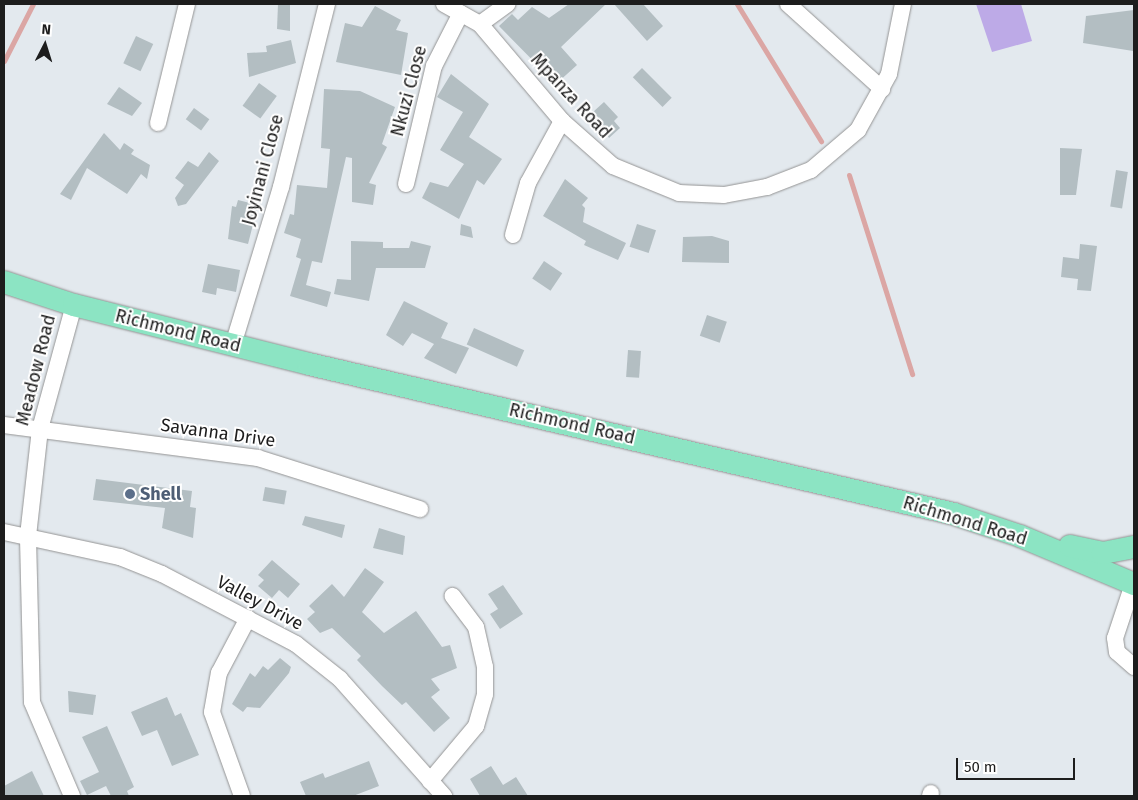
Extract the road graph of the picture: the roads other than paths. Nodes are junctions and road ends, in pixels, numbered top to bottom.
1 (187, 4) edge
2 (327, 4) edge
3 (444, 4) edge
4 (508, 4) edge
5 (788, 4) edge
6 (903, 4) edge
7 (461, 13) junction
8 (480, 24) junction
9 (882, 89) junction
10 (562, 120) junction
11 (158, 123) dead end
12 (406, 184) dead end
13 (513, 236) dead end
14 (4, 282) edge
15 (74, 305) junction
16 (233, 345) junction
17 (4, 425) edge
18 (40, 429) junction
19 (420, 509) dead end
20 (4, 532) edge
21 (28, 536) junction
22 (1020, 536) junction
23 (1134, 546) edge
24 (1134, 583) edge
25 (453, 596) dead end
26 (248, 618) junction
27 (1134, 667) edge
28 (430, 781) junction
29 (72, 796) edge
30 (242, 796) edge
31 (444, 796) edge

1 - 11 street
2 - 16 street, Joyinani Close
3 - 7 street, Mpanza Road
4 - 8 street
5 - 9 street
6 - 9 street, Mpanza Road
7 - 8 street, Mpanza Road
7 - 12 street, Nkuzi Close
8 - 10 street, Mpanza Road
9 - 10 street, Mpanza Road
10 - 13 street
14 - 15 highway, Richmond Road
15 - 16 highway, Richmond Road
15 - 18 street, Meadow Road
16 - 22 highway, Richmond Road
17 - 18 street, Savanna Drive
18 - 19 street, Savanna Drive
18 - 21 street, Meadow Road
20 - 21 street, Valley Drive
21 - 26 street, Valley Drive
21 - 29 street, Meadow Road
22 - 23 highway
22 - 24 highway, Richmond Road
24 - 27 street
25 - 28 street
26 - 28 street, Valley Drive
26 - 30 street
28 - 31 street, Valley Drive

